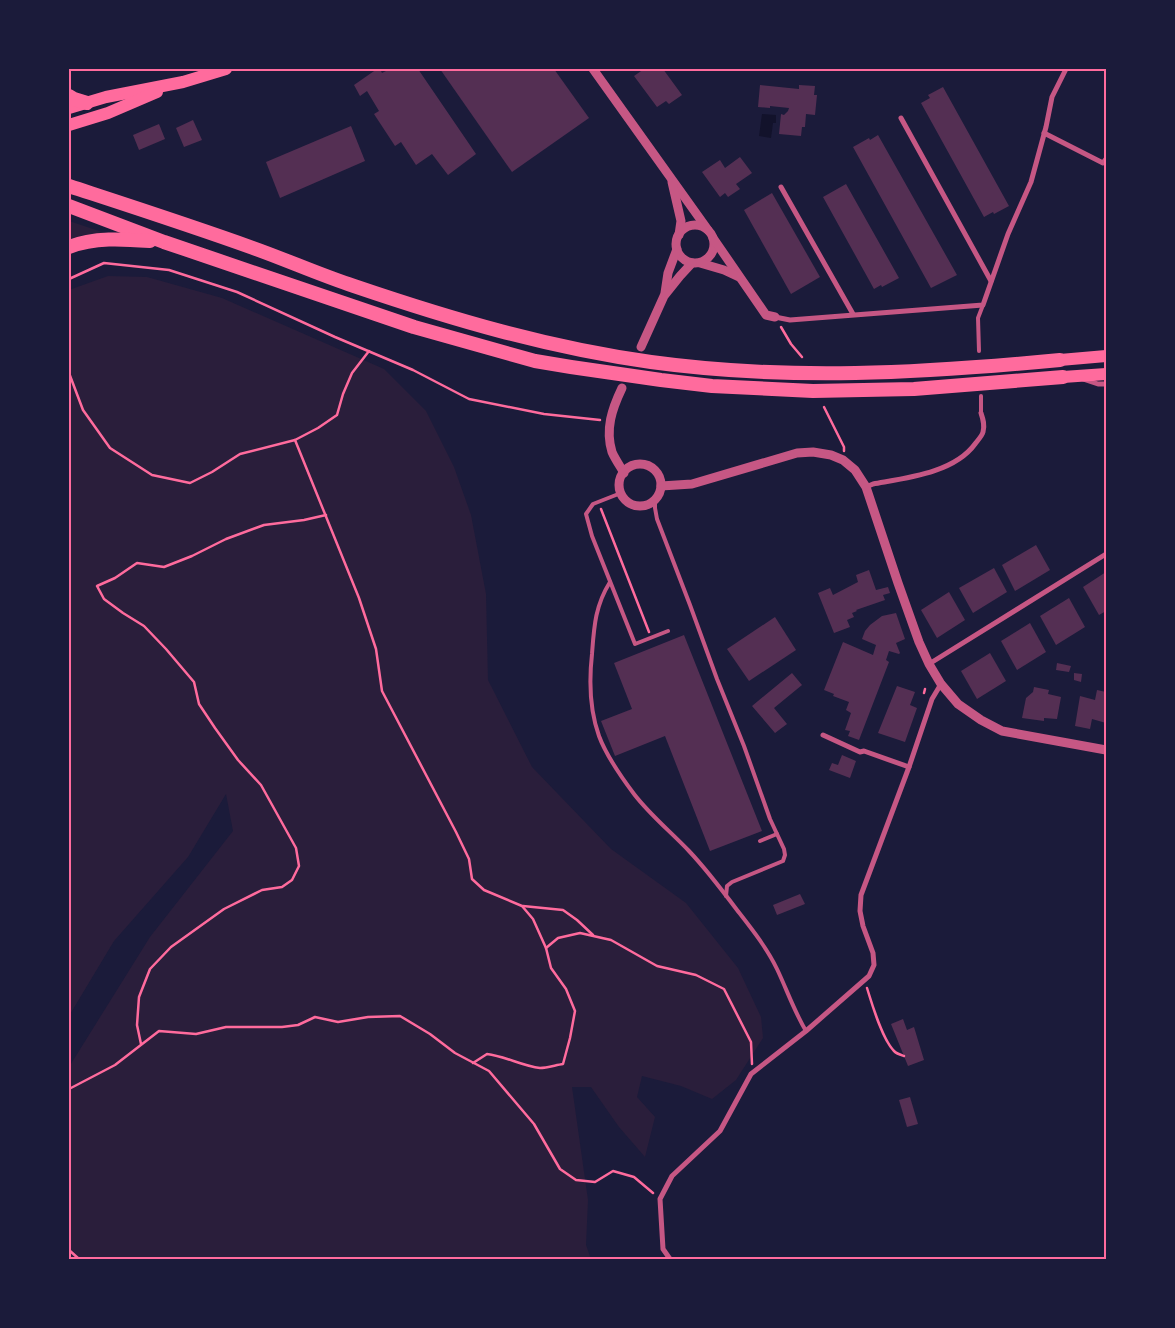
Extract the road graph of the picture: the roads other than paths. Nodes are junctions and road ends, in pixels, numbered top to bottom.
1 (226, 69) edge
2 (593, 69) edge
3 (1066, 69) edge
4 (183, 82) junction
5 (69, 96) edge
6 (87, 103) junction
7 (69, 108) edge
8 (901, 118) dead end
9 (69, 125) edge
10 (1044, 134) junction
11 (1106, 159) edge
12 (671, 180) junction
13 (69, 186) edge
14 (781, 187) dead end
15 (69, 206) edge
16 (710, 233) junction
17 (679, 235) junction
18 (164, 242) junction
19 (69, 247) edge
20 (677, 249) junction
21 (696, 263) junction
22 (741, 278) junction
23 (992, 281) junction
24 (664, 296) junction
25 (983, 305) junction
26 (853, 314) junction
27 (775, 317) joint
28 (641, 347) dead end
29 (979, 351) dead end
30 (1106, 356) edge
31 (1060, 360) joint
32 (1106, 374) edge
33 (1068, 377) junction
34 (1106, 384) edge
35 (622, 388) dead end
36 (981, 396) dead end
37 (981, 413) joint
38 (624, 472) junction
39 (661, 486) junction
40 (866, 487) junction
41 (621, 493) junction
42 (655, 499) junction
43 (1106, 554) edge
44 (610, 582) junction
45 (668, 631) dead end
46 (928, 664) junction
47 (941, 684) junction
48 (824, 736) dead end
49 (1106, 750) edge
50 (909, 767) junction
51 (777, 834) junction
52 (760, 841) dead end
53 (726, 896) junction
54 (806, 1031) junction
55 (670, 1259) edge

1 - 4 main road
2 - 12 street
3 - 10 street
4 - 6 main road
4 - 9 main road
5 - 6 highway
6 - 7 main road
8 - 23 street
10 - 11 street
10 - 23 street
12 - 16 street
12 - 17 street
13 - 31 highway
14 - 26 street
15 - 18 highway
16 - 17 street
16 - 21 street
16 - 22 street
17 - 20 street
18 - 19 highway
18 - 33 highway
20 - 21 street
20 - 24 street
21 - 22 street
21 - 24 street
22 - 27 street
23 - 25 street
24 - 28 street
25 - 26 street
25 - 29 lane
26 - 27 street
30 - 31 main road
32 - 33 main road
33 - 34 street
35 - 38 street
36 - 37 lane
37 - 40 street
38 - 39 street
38 - 41 street
39 - 40 street
39 - 42 street
40 - 46 street
41 - 42 street
41 - 44 lane
42 - 51 lane
43 - 46 street
44 - 45 lane
44 - 53 lane
46 - 47 street
47 - 49 street
47 - 50 street
48 - 50 street
50 - 54 street
51 - 52 lane
51 - 53 lane
53 - 54 lane
54 - 55 street

